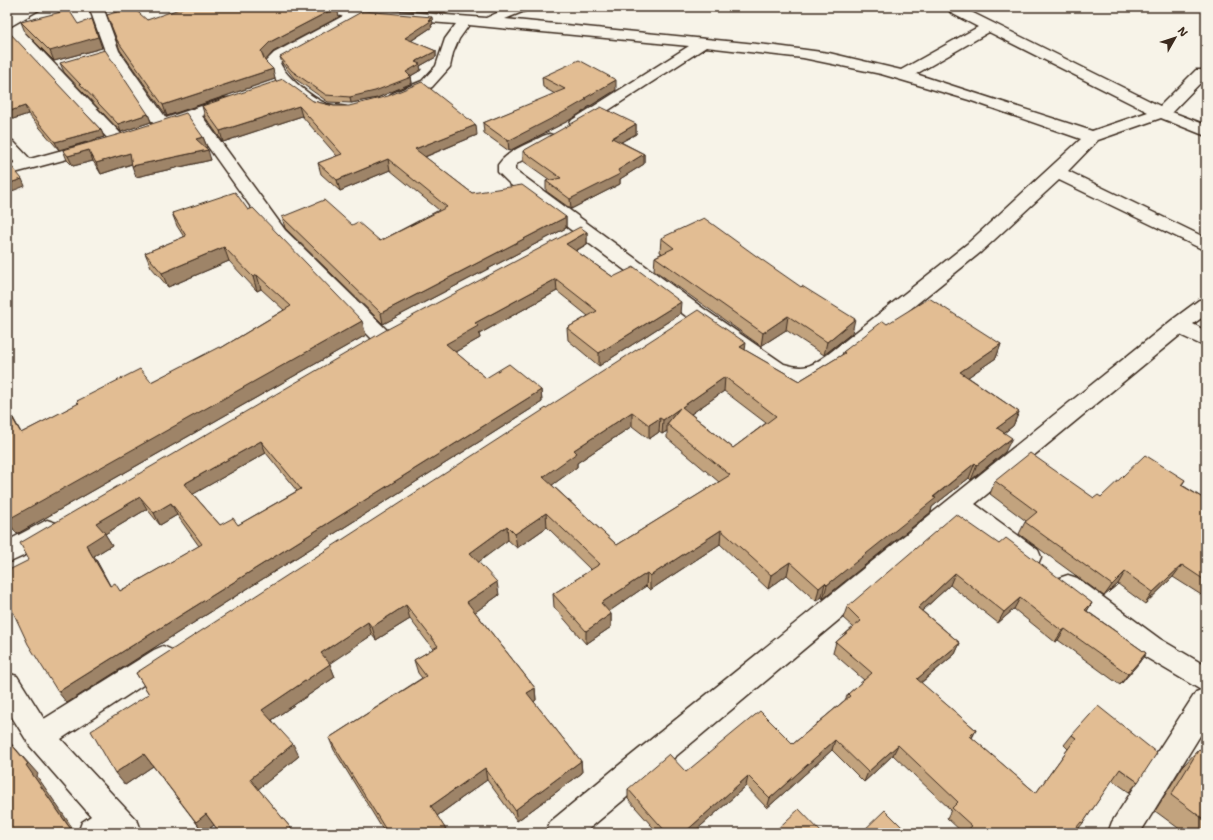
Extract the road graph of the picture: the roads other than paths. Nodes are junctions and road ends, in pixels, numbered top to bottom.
1 (56, 7) edge
2 (96, 7) edge
3 (522, 7) edge
4 (298, 10) edge
5 (956, 10) dead end
6 (361, 12) junction
7 (465, 20) junction
8 (488, 22) junction
9 (990, 26) junction
10 (11, 33) edge
11 (703, 43) junction
12 (112, 51) junction
13 (96, 56) edge
14 (1206, 59) edge
15 (66, 65) edge
16 (51, 69) junction
17 (1203, 74) edge
18 (901, 76) junction
19 (244, 97) edge
20 (383, 102) edge
21 (357, 108) edge
22 (1162, 113) junction
23 (193, 114) junction
24 (1206, 131) edge
25 (140, 132) junction
26 (1092, 137) junction
27 (7, 145) edge
28 (26, 165) junction
29 (7, 170) edge
30 (1057, 172) junction
31 (581, 229) junction
32 (560, 240) edge
33 (1206, 245) edge
34 (1206, 305) edge
35 (697, 314) junction
36 (1179, 325) junction
37 (676, 327) edge
38 (1206, 340) edge
39 (360, 348) edge
40 (958, 504) junction
41 (61, 521) edge
42 (7, 553) edge
43 (181, 647) edge
44 (1206, 680) edge
45 (7, 686) edge
46 (1206, 701) edge
47 (40, 737) junction
48 (111, 828) edge
49 (561, 833) edge
50 (1123, 833) edge

1 - 10 street
2 - 12 street
3 - 8 street
4 - 6 street
5 - 9 street
6 - 7 street
6 - 21 street
7 - 8 street
7 - 20 street
8 - 11 street
9 - 18 street
9 - 22 street
10 - 16 street
11 - 18 street
11 - 31 street
12 - 13 street
12 - 25 street
14 - 17 street
15 - 16 street
16 - 25 street
17 - 22 street
18 - 26 street
19 - 23 street
22 - 24 street
22 - 26 street
23 - 25 street
23 - 39 street
25 - 28 street
26 - 30 street
27 - 28 street
28 - 29 street
30 - 33 street
30 - 35 street
31 - 32 street
31 - 35 street
34 - 36 street
35 - 37 street
36 - 38 street
36 - 40 street
40 - 44 street
40 - 49 street
41 - 42 street
43 - 47 street
45 - 47 street
46 - 50 street
47 - 48 street

